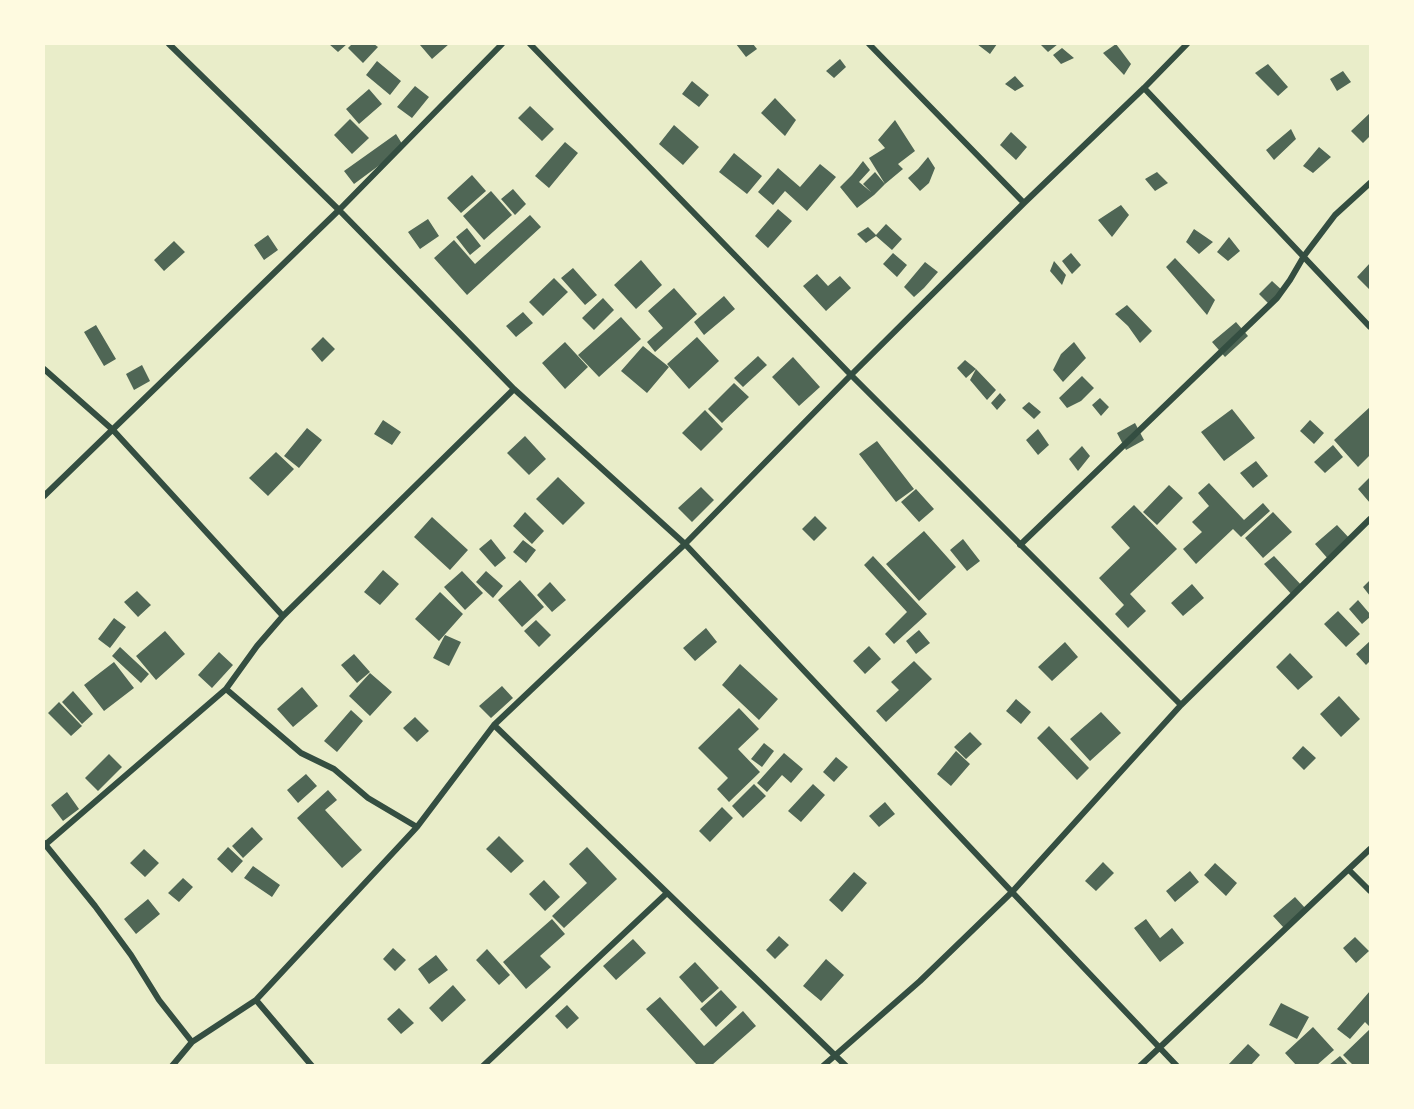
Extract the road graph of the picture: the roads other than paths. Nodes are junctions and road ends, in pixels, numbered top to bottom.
1 (169, 44) edge
2 (502, 44) edge
3 (530, 44) edge
4 (869, 44) edge
5 (1187, 44) edge
6 (1144, 88) junction
7 (1371, 183) edge
8 (1024, 203) junction
9 (339, 210) junction
10 (1304, 256) junction
11 (1371, 327) edge
12 (44, 369) edge
13 (851, 375) junction
14 (514, 388) junction
15 (113, 430) junction
16 (44, 496) edge
17 (1371, 519) edge
18 (685, 544) junction
19 (1020, 545) junction
20 (283, 616) junction
21 (225, 689) junction
22 (1180, 705) junction
23 (494, 725) junction
24 (417, 826) junction
25 (45, 843) edge
26 (1371, 849) edge
27 (1349, 870) junction
28 (1371, 891) edge
29 (1012, 892) junction
30 (667, 893) junction
31 (256, 1000) junction
32 (192, 1042) junction
33 (1159, 1048) junction
34 (835, 1054) junction
35 (172, 1065) edge
36 (312, 1065) edge
37 (483, 1065) edge
38 (823, 1065) edge
39 (846, 1065) edge
40 (1140, 1065) edge
41 (1177, 1065) edge

1 - 9 street
2 - 9 street
3 - 13 street
4 - 8 street
5 - 6 street
6 - 8 street
6 - 10 street
7 - 10 street
8 - 13 street
9 - 14 street
9 - 15 street
10 - 11 street
10 - 19 street
12 - 15 street
13 - 18 street
13 - 19 street
14 - 18 street
14 - 20 street
15 - 16 street
15 - 20 street
17 - 22 street
18 - 23 street
18 - 29 street
19 - 22 street
20 - 21 street
21 - 24 street
21 - 25 street
22 - 29 street
23 - 24 street
23 - 30 street
24 - 31 street
25 - 32 street
26 - 27 street
27 - 28 street
27 - 33 street
29 - 33 street
29 - 34 street
30 - 34 street
30 - 37 street
31 - 32 street
31 - 36 street
32 - 35 street
33 - 40 street
33 - 41 street
34 - 38 street
34 - 39 street

